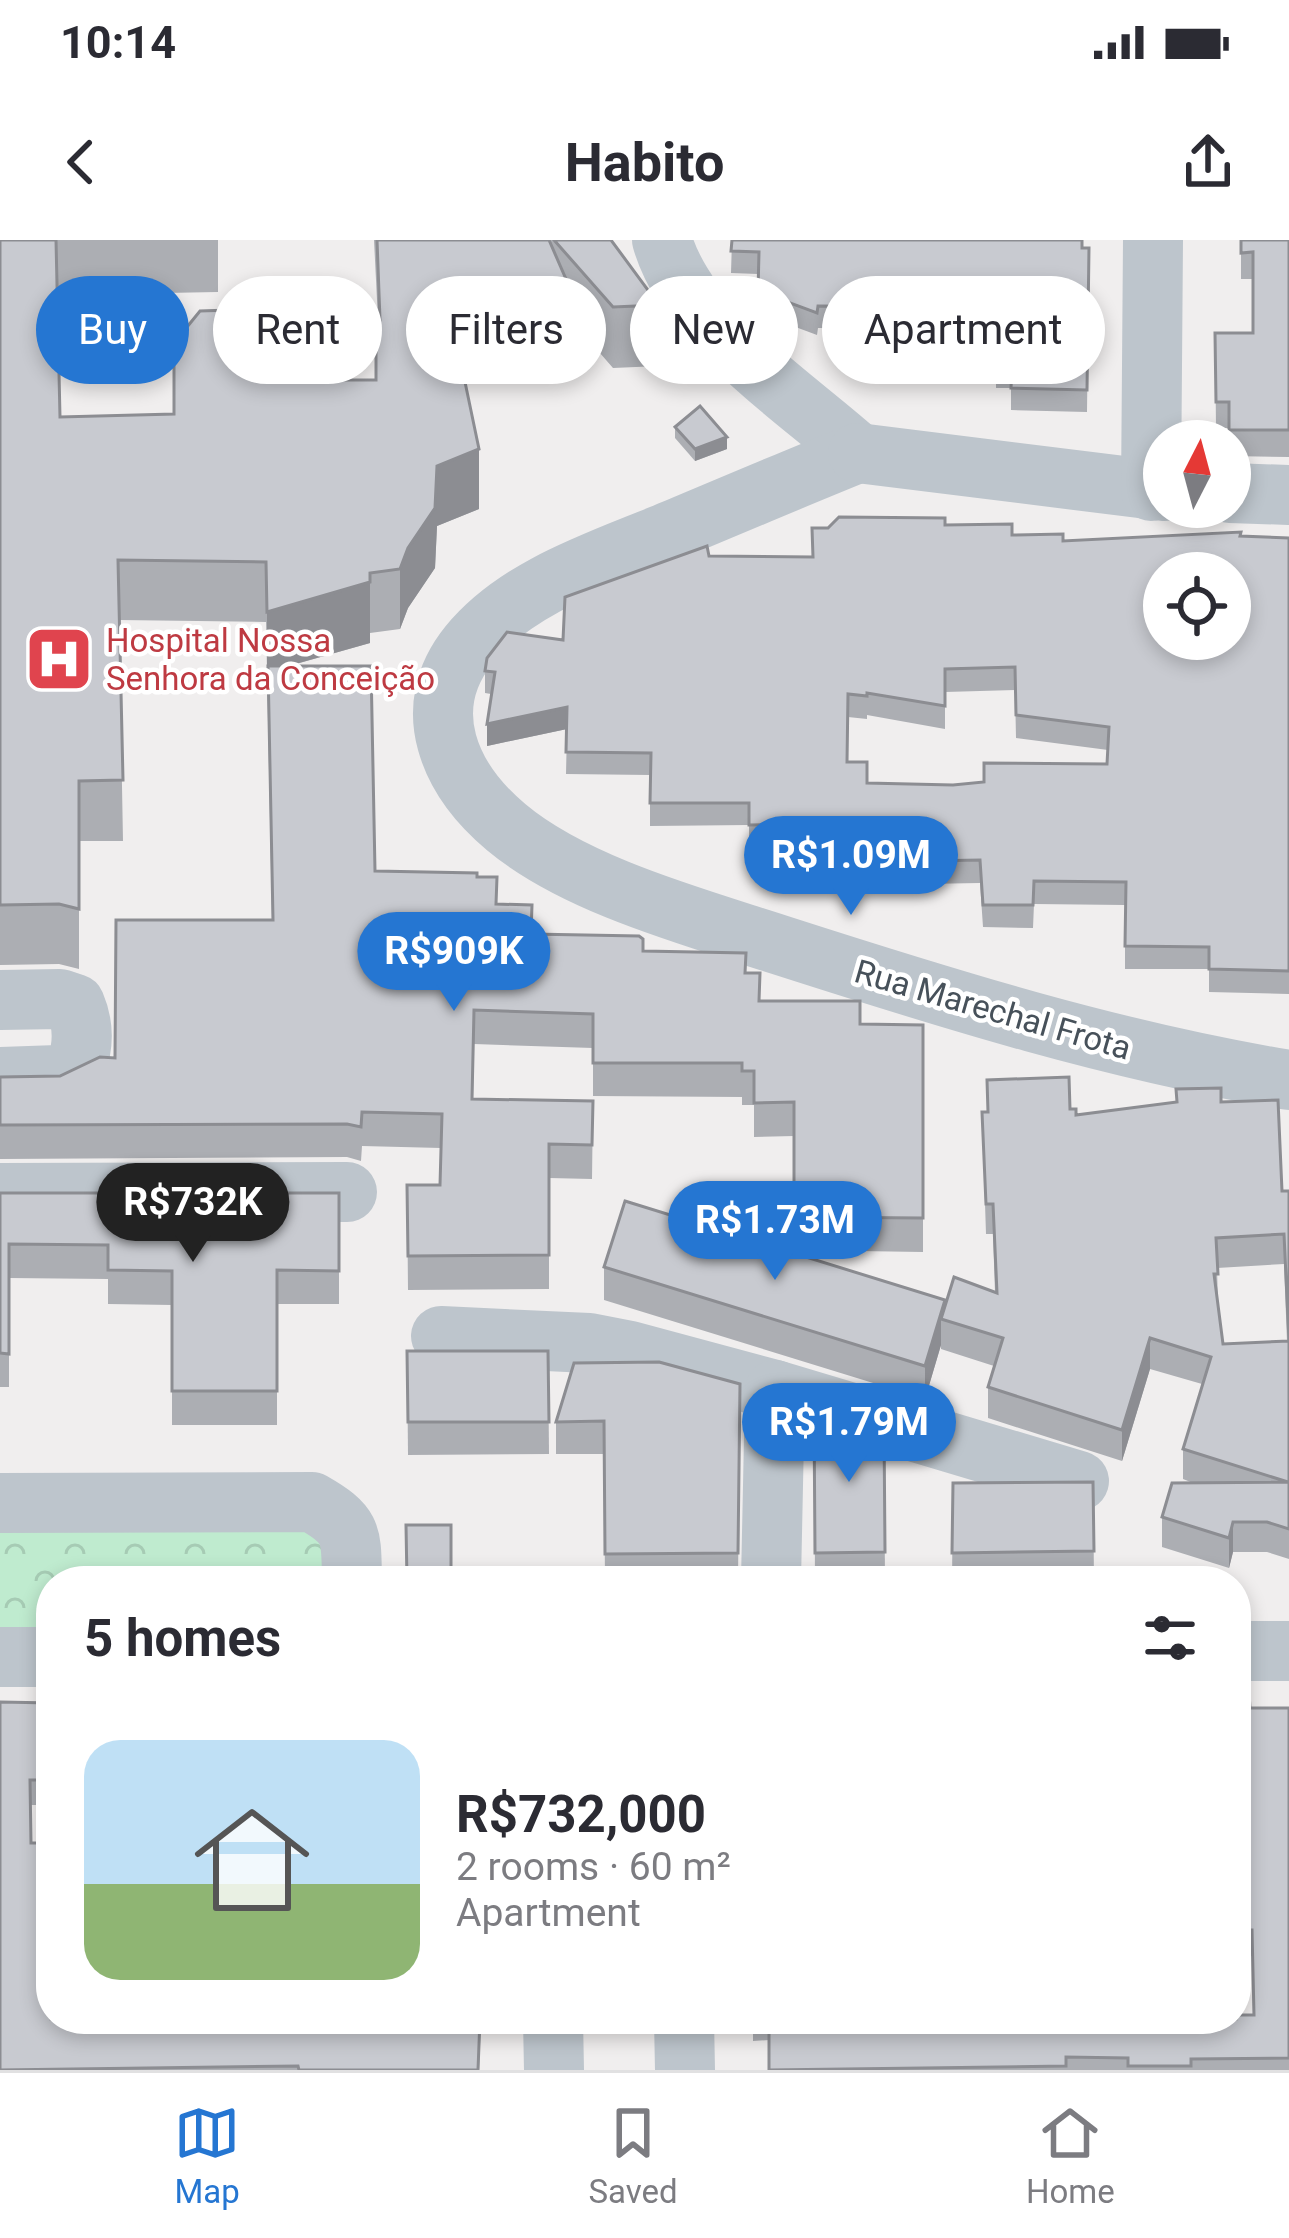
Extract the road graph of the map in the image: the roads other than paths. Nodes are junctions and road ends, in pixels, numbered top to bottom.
1 (662, 240) edge
2 (1153, 240) edge
3 (1157, 420) edge
4 (858, 453) junction
5 (1143, 489) edge
6 (1251, 494) edge
7 (1289, 495) edge
8 (0, 1000) edge
9 (0, 1077) edge
10 (1289, 1080) edge
11 (347, 1192) dead end
12 (0, 1193) edge
13 (441, 1336) dead end
14 (775, 1390) junction
15 (1079, 1481) edge
16 (0, 1503) edge
17 (352, 1566) edge
18 (771, 1566) edge
19 (1251, 1651) edge
20 (1289, 1651) edge
21 (0, 1657) edge
22 (36, 1657) edge
23 (553, 2034) edge
24 (684, 2034) edge
25 (554, 2070) edge
26 (685, 2070) edge

1 - 4 street
2 - 3 street
4 - 5 street
4 - 10 street, Rua Marechal Frota
6 - 7 street
8 - 9 street
11 - 12 street
13 - 14 street
14 - 15 street
14 - 18 street
16 - 17 street
19 - 20 street
21 - 22 street
23 - 25 street
24 - 26 street

